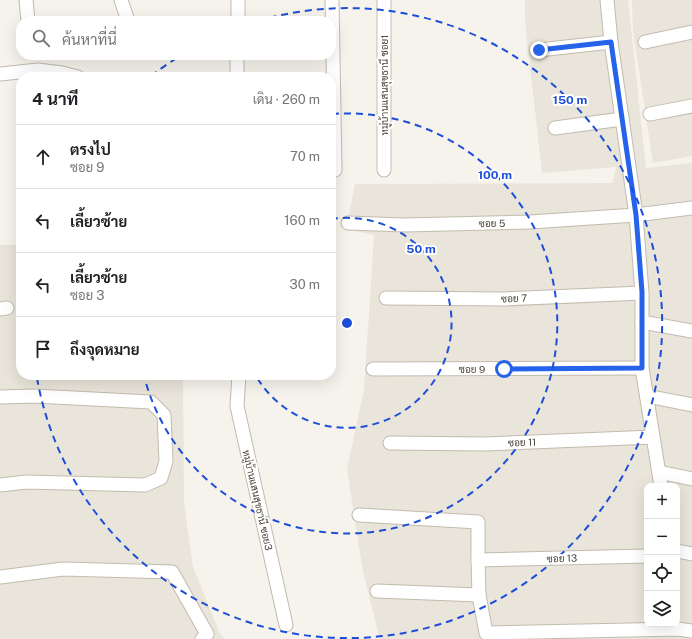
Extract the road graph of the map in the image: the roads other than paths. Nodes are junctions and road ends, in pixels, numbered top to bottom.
1 (26, 0) edge
2 (121, 0) edge
3 (238, 0) edge
4 (332, 0) edge
5 (384, 0) edge
6 (607, 0) edge
7 (28, 16) edge
8 (126, 16) edge
9 (238, 16) edge
10 (332, 16) edge
11 (692, 32) edge
12 (611, 42) junction
13 (645, 42) dead end
14 (539, 50) dead end
15 (237, 60) edge
16 (333, 60) edge
17 (16, 72) edge
18 (19, 72) edge
19 (54, 72) edge
20 (237, 72) edge
21 (333, 72) edge
22 (0, 74) edge
23 (692, 106) edge
24 (650, 114) dead end
25 (622, 120) junction
26 (555, 128) dead end
27 (384, 170) dead end
28 (692, 208) edge
29 (636, 215) junction
30 (348, 223) dead end
31 (642, 292) junction
32 (386, 298) dead end
33 (642, 322) junction
34 (692, 331) edge
35 (642, 368) junction
36 (373, 369) dead end
37 (239, 380) edge
38 (647, 396) junction
39 (0, 397) edge
40 (692, 405) edge
41 (653, 437) junction
42 (390, 443) dead end
43 (659, 472) junction
44 (692, 479) edge
45 (661, 483) edge
46 (0, 485) edge
47 (359, 515) dead end
48 (680, 552) edge
49 (692, 554) edge
50 (644, 556) edge
51 (478, 560) junction
52 (0, 577) edge
53 (377, 591) dead end
54 (479, 595) junction
55 (286, 625) dead end
56 (678, 630) edge
57 (692, 631) edge
58 (202, 639) edge

1 - 7 street
2 - 8 street
3 - 9 street
4 - 10 street
5 - 27 street, หมู่บ้านแสนสุขธานี ซอย1
6 - 12 street
11 - 13 street
12 - 14 street
12 - 25 street
15 - 20 street
16 - 21 street
17 - 22 street
18 - 19 street
23 - 24 street
25 - 26 street
25 - 29 street
28 - 29 street, ซอย 5
29 - 30 street, ซอย 5
29 - 31 street
31 - 32 street, ซอย 7
31 - 33 street
33 - 34 street
33 - 35 street
35 - 36 street, ซอย 9
35 - 38 street
37 - 55 street, หมู่บ้านแสนสุขธานี ซอย3
38 - 40 street
38 - 41 street
39 - 46 street
41 - 42 street, ซอย 11
41 - 43 street
43 - 44 street
43 - 45 street
47 - 51 street
48 - 49 street
50 - 51 street, ซอย 13
51 - 54 street
52 - 58 street
53 - 54 street
54 - 56 street
56 - 57 street

